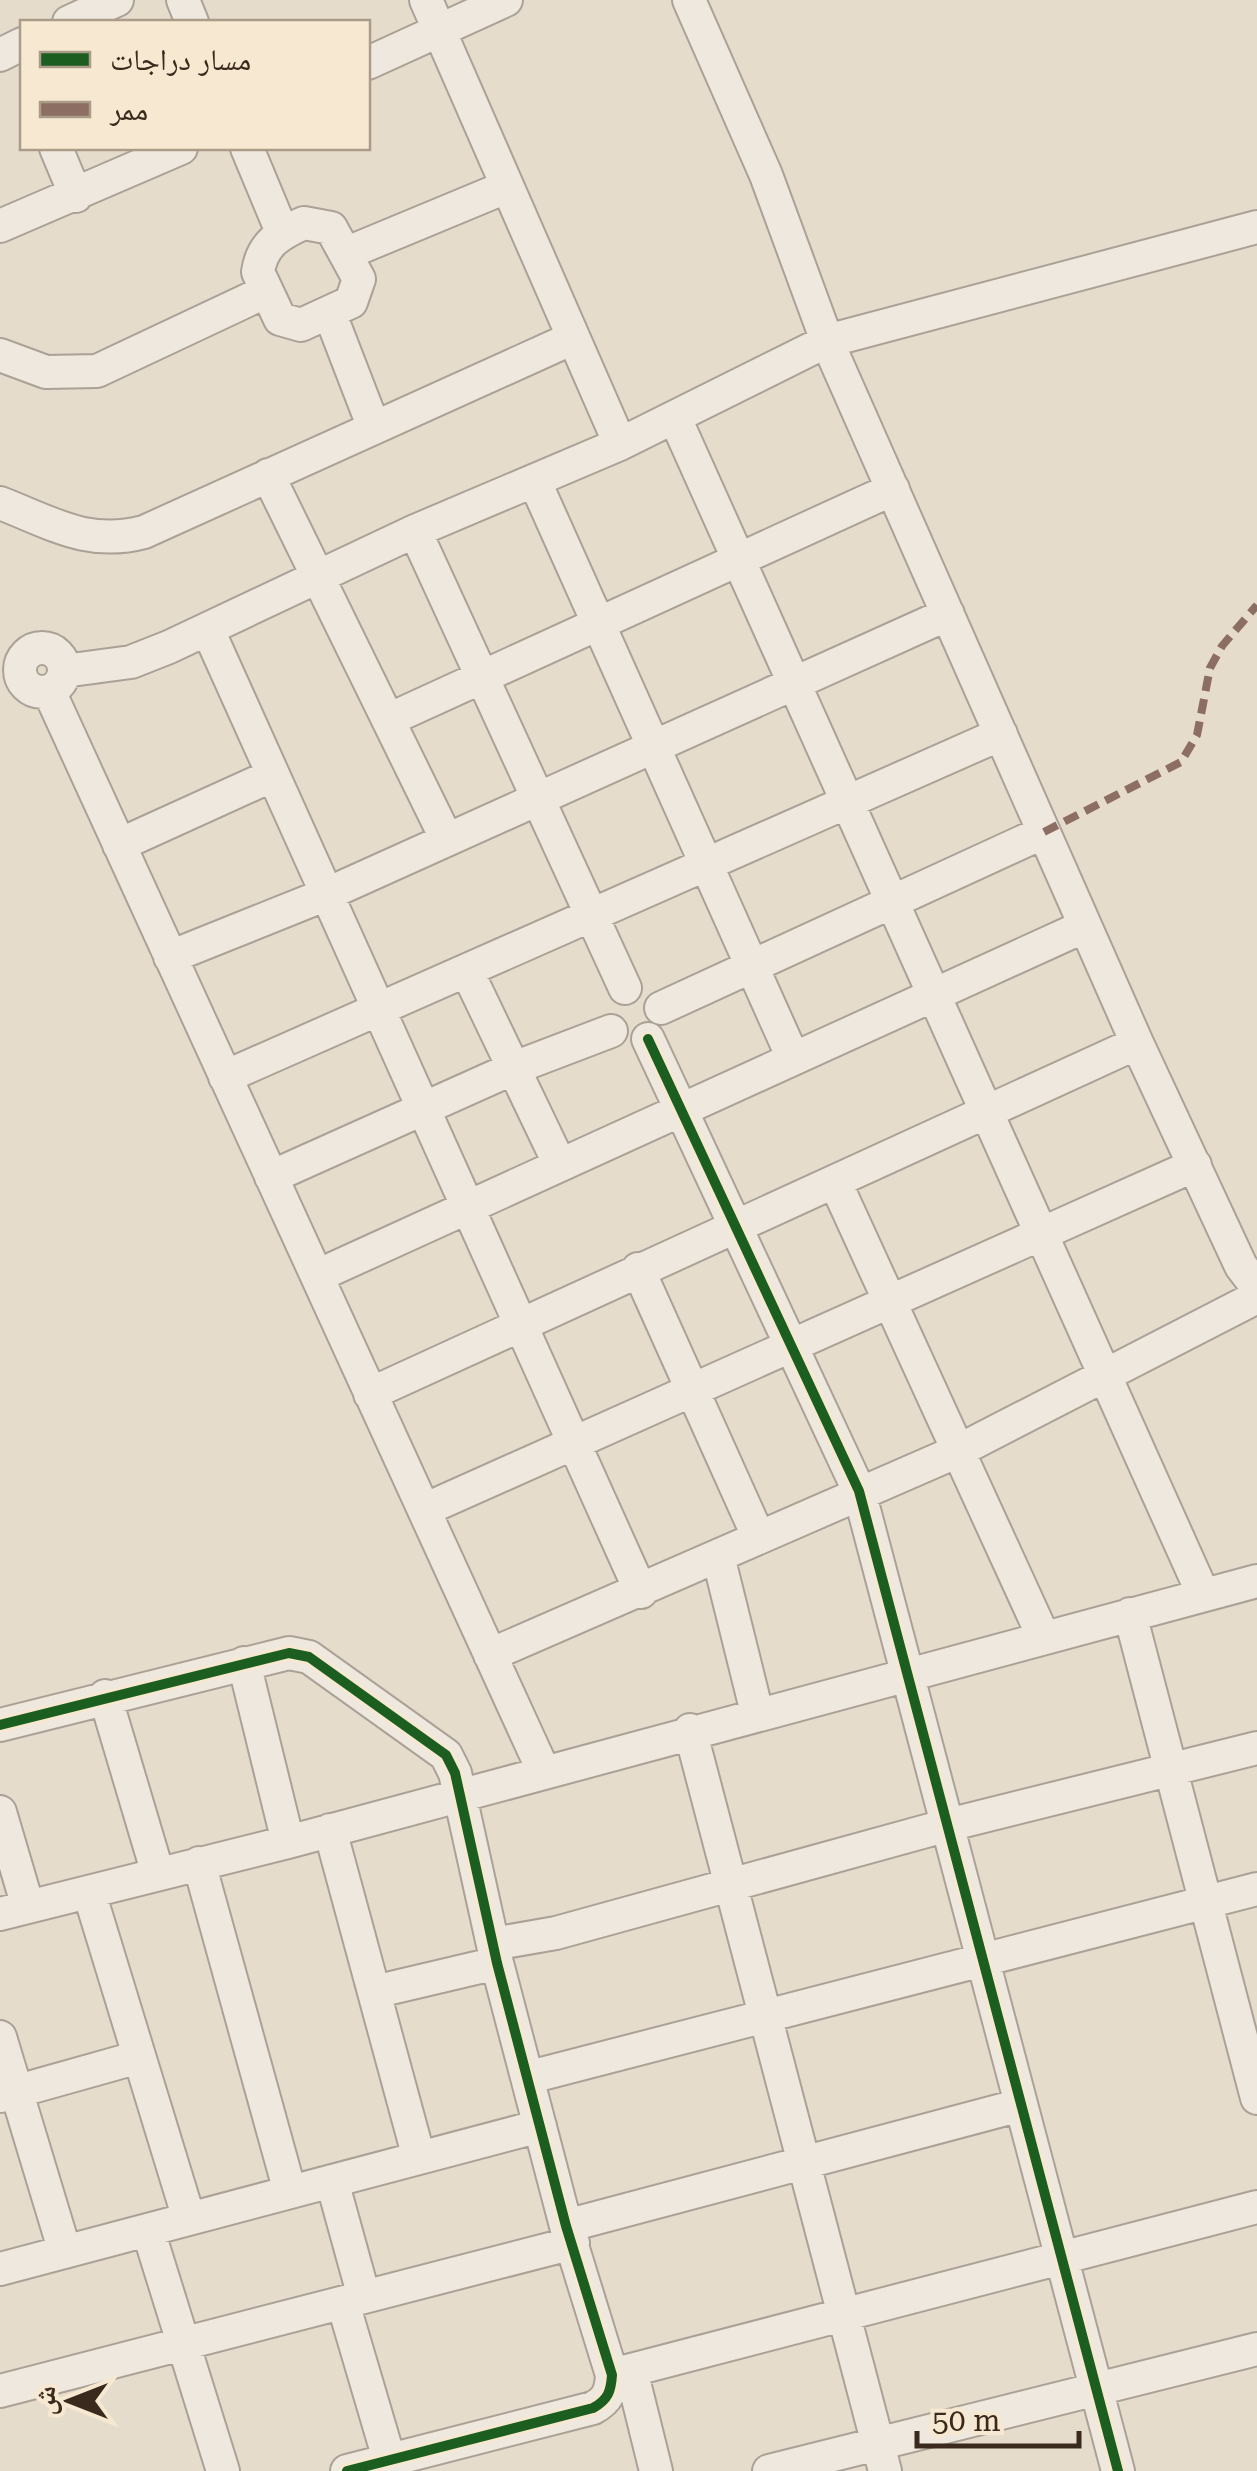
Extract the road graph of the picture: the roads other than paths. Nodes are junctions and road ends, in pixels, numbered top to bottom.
1 (117, 0) edge
2 (426, 0) edge
3 (506, 0) edge
4 (689, 0) edge
5 (73, 20) edge
6 (440, 30) junction
7 (370, 61) edge
8 (57, 150) edge
9 (177, 150) edge
10 (247, 150) edge
11 (506, 187) junction
12 (76, 196) junction
13 (0, 226) edge
14 (1257, 227) edge
15 (282, 232) junction
16 (347, 253) junction
17 (265, 292) junction
18 (330, 314) junction
19 (573, 338) junction
20 (827, 340) junction
21 (0, 356) edge
22 (675, 418) junction
23 (374, 428) junction
24 (620, 444) junction
25 (268, 475) junction
26 (534, 482) junction
27 (892, 489) junction
28 (0, 503) edge
29 (415, 531) junction
30 (740, 562) junction
31 (318, 576) junction
32 (948, 614) junction
33 (598, 626) junction
34 (208, 630) junction
35 (11, 652) edge
36 (482, 678) junction
37 (56, 681) junction
38 (794, 682) junction
39 (388, 720) junction
40 (1001, 734) junction
41 (652, 746) junction
42 (274, 776) junction
43 (538, 800) junction
44 (849, 802) junction
45 (1044, 832) junction
46 (446, 838) junction
47 (119, 844) junction
48 (706, 867) junction
49 (327, 894) junction
50 (894, 903) junction
51 (592, 916) junction
52 (1085, 926) junction
53 (170, 957) junction
54 (750, 967) junction
55 (468, 972) junction
56 (625, 988) junction
57 (936, 995) junction
58 (661, 1008) junction
59 (380, 1011) junction
60 (610, 1031) junction
61 (648, 1039) junction
62 (1137, 1043) junction
63 (793, 1058) junction
64 (514, 1068) junction
65 (225, 1077) junction
66 (423, 1108) junction
67 (680, 1108) junction
68 (990, 1113) junction
69 (559, 1164) junction
70 (1195, 1165) junction
71 (271, 1177) junction
72 (836, 1184) junction
73 (467, 1206) junction
74 (735, 1226) junction
75 (1043, 1232) junction
76 (638, 1269) junction
77 (316, 1276) junction
78 (1257, 1287) edge
79 (1257, 1297) edge
80 (889, 1300) junction
81 (520, 1324) junction
82 (791, 1346) junction
83 (1107, 1373) junction
84 (692, 1388) junction
85 (370, 1394) junction
86 (573, 1441) junction
87 (958, 1451) junction
88 (859, 1491) junction
89 (424, 1510) junction
90 (758, 1536) junction
91 (718, 1556) junction
92 (1257, 1581) edge
93 (641, 1592) junction
94 (1203, 1594) junction
95 (1130, 1614) junction
96 (1043, 1636) junction
97 (490, 1655) junction
98 (244, 1662) junction
99 (908, 1673) junction
100 (105, 1696) junction
101 (757, 1713) junction
102 (0, 1725) edge
103 (690, 1730) junction
104 (1257, 1748) edge
105 (543, 1770) junction
106 (1171, 1770) junction
107 (460, 1794) junction
108 (0, 1812) edge
109 (948, 1825) junction
110 (330, 1830) junction
111 (288, 1842) junction
112 (199, 1863) junction
113 (158, 1874) junction
114 (730, 1884) junction
115 (1257, 1888) edge
116 (89, 1892) junction
117 (1206, 1902) junction
118 (14, 1911) edge
119 (495, 1954) junction
120 (983, 1960) junction
121 (374, 1992) junction
122 (765, 2016) junction
123 (0, 2037) edge
124 (139, 2057) junction
125 (1252, 2058) edge
126 (530, 2078) junction
127 (8, 2094) edge
128 (1257, 2098) edge
129 (1021, 2104) junction
130 (540, 2126) junction
131 (419, 2158) junction
132 (804, 2164) junction
133 (332, 2181) junction
134 (290, 2192) junction
135 (1257, 2208) edge
136 (188, 2219) junction
137 (148, 2230) junction
138 (570, 2234) junction
139 (65, 2252) junction
140 (1062, 2258) junction
141 (0, 2270) edge
142 (353, 2300) junction
143 (844, 2315) junction
144 (183, 2344) junction
145 (1257, 2350) edge
146 (622, 2372) junction
147 (1097, 2389) junction
148 (0, 2391) edge
149 (882, 2457) edge
150 (389, 2459) junction
151 (224, 2471) edge
152 (347, 2471) edge
153 (656, 2471) edge
154 (769, 2471) edge
155 (1118, 2471) edge

1 - 5 street
2 - 6 street
3 - 6 street
4 - 20 street
6 - 7 street
6 - 11 street
8 - 12 street
9 - 12 street
10 - 15 street
11 - 16 street
11 - 19 street
12 - 13 street
14 - 20 street
15 - 16 street
15 - 17 street
16 - 18 street
17 - 18 street
17 - 21 street
18 - 23 street
19 - 23 street
19 - 24 street
20 - 22 street
20 - 27 street
22 - 24 street
22 - 30 street
23 - 25 street
24 - 26 street
25 - 28 street
25 - 31 street
26 - 29 street
26 - 33 street
27 - 30 street
27 - 32 street
29 - 31 street
29 - 36 street
30 - 33 street
30 - 38 street
31 - 34 street
31 - 39 street
32 - 38 street
32 - 40 street
33 - 36 street
33 - 41 street
34 - 37 street
34 - 42 street
35 - 37 street
36 - 39 street
36 - 43 street
37 - 47 street
38 - 41 street
38 - 44 street
39 - 46 street
40 - 44 street
40 - 45 street
41 - 43 street
41 - 48 street
42 - 47 street
42 - 49 street
43 - 46 street
43 - 51 street
44 - 48 street
44 - 50 street
45 - 50 street
45 - 52 street
46 - 49 street
47 - 53 street
48 - 51 street
48 - 54 street
49 - 53 street
49 - 59 street
50 - 54 street
50 - 57 street
51 - 55 street
51 - 56 street
52 - 57 street
52 - 62 street
53 - 65 street
54 - 58 street
54 - 63 street
55 - 59 street
55 - 64 street
56 - 58 street
56 - 60 street
57 - 63 street
57 - 68 street
58 - 61 street
59 - 65 street
59 - 66 street
60 - 61 street
60 - 64 street
61 - 67 street
62 - 68 street
62 - 70 street
63 - 67 street
64 - 66 street
64 - 69 street
65 - 71 street
66 - 71 street
66 - 73 street
67 - 69 street
67 - 74 street
68 - 72 street
68 - 75 street
69 - 73 street
70 - 75 street
70 - 78 street
71 - 77 street
72 - 74 street
72 - 80 street
73 - 77 street
73 - 81 street
74 - 76 street
74 - 82 street
75 - 80 street
75 - 83 street
76 - 81 street
76 - 84 street
77 - 85 street
79 - 83 street
80 - 82 street
80 - 87 street
81 - 85 street
81 - 86 street
82 - 84 street
82 - 88 street
83 - 87 street
83 - 94 street
84 - 86 street
84 - 90 street
85 - 89 street
86 - 89 street
86 - 93 street
87 - 88 street
87 - 96 street
88 - 90 street
88 - 99 street
89 - 97 street
90 - 91 street
91 - 93 street
91 - 101 street
92 - 94 street
93 - 97 street
94 - 95 street
95 - 96 street
95 - 106 street
96 - 99 street
97 - 105 street
98 - 100 street
98 - 107 street
98 - 111 street
99 - 101 street
99 - 109 street
100 - 102 street
100 - 113 street
101 - 103 street
103 - 105 street
103 - 114 street
104 - 106 street
105 - 107 street
106 - 109 street
106 - 117 street
107 - 110 street
107 - 119 street
108 - 118 street
109 - 114 street
109 - 120 street
110 - 111 street
110 - 121 street
111 - 112 street
112 - 113 street
112 - 134 street
113 - 116 street
114 - 119 street
114 - 122 street
115 - 117 street
116 - 118 street
116 - 124 street
117 - 120 street
117 - 125 street
119 - 121 street
119 - 126 street
120 - 122 street
120 - 129 street
121 - 131 street
122 - 126 street
122 - 132 street
123 - 127 street
124 - 127 street
124 - 136 street
125 - 128 street
126 - 130 street
127 - 139 street
129 - 132 street
129 - 140 street
130 - 131 street
130 - 138 street
131 - 133 street
132 - 138 street
132 - 143 street
133 - 134 street
133 - 142 street
134 - 136 street
135 - 140 street
136 - 137 street
137 - 139 street
137 - 144 street
138 - 142 street
138 - 146 street
139 - 141 street
140 - 143 street
140 - 147 street
142 - 144 street
142 - 150 street
143 - 146 street
143 - 149 street
144 - 148 street
144 - 151 street
145 - 147 street
146 - 150 street
146 - 153 street
147 - 149 street
147 - 155 street
149 - 154 street
150 - 152 street

